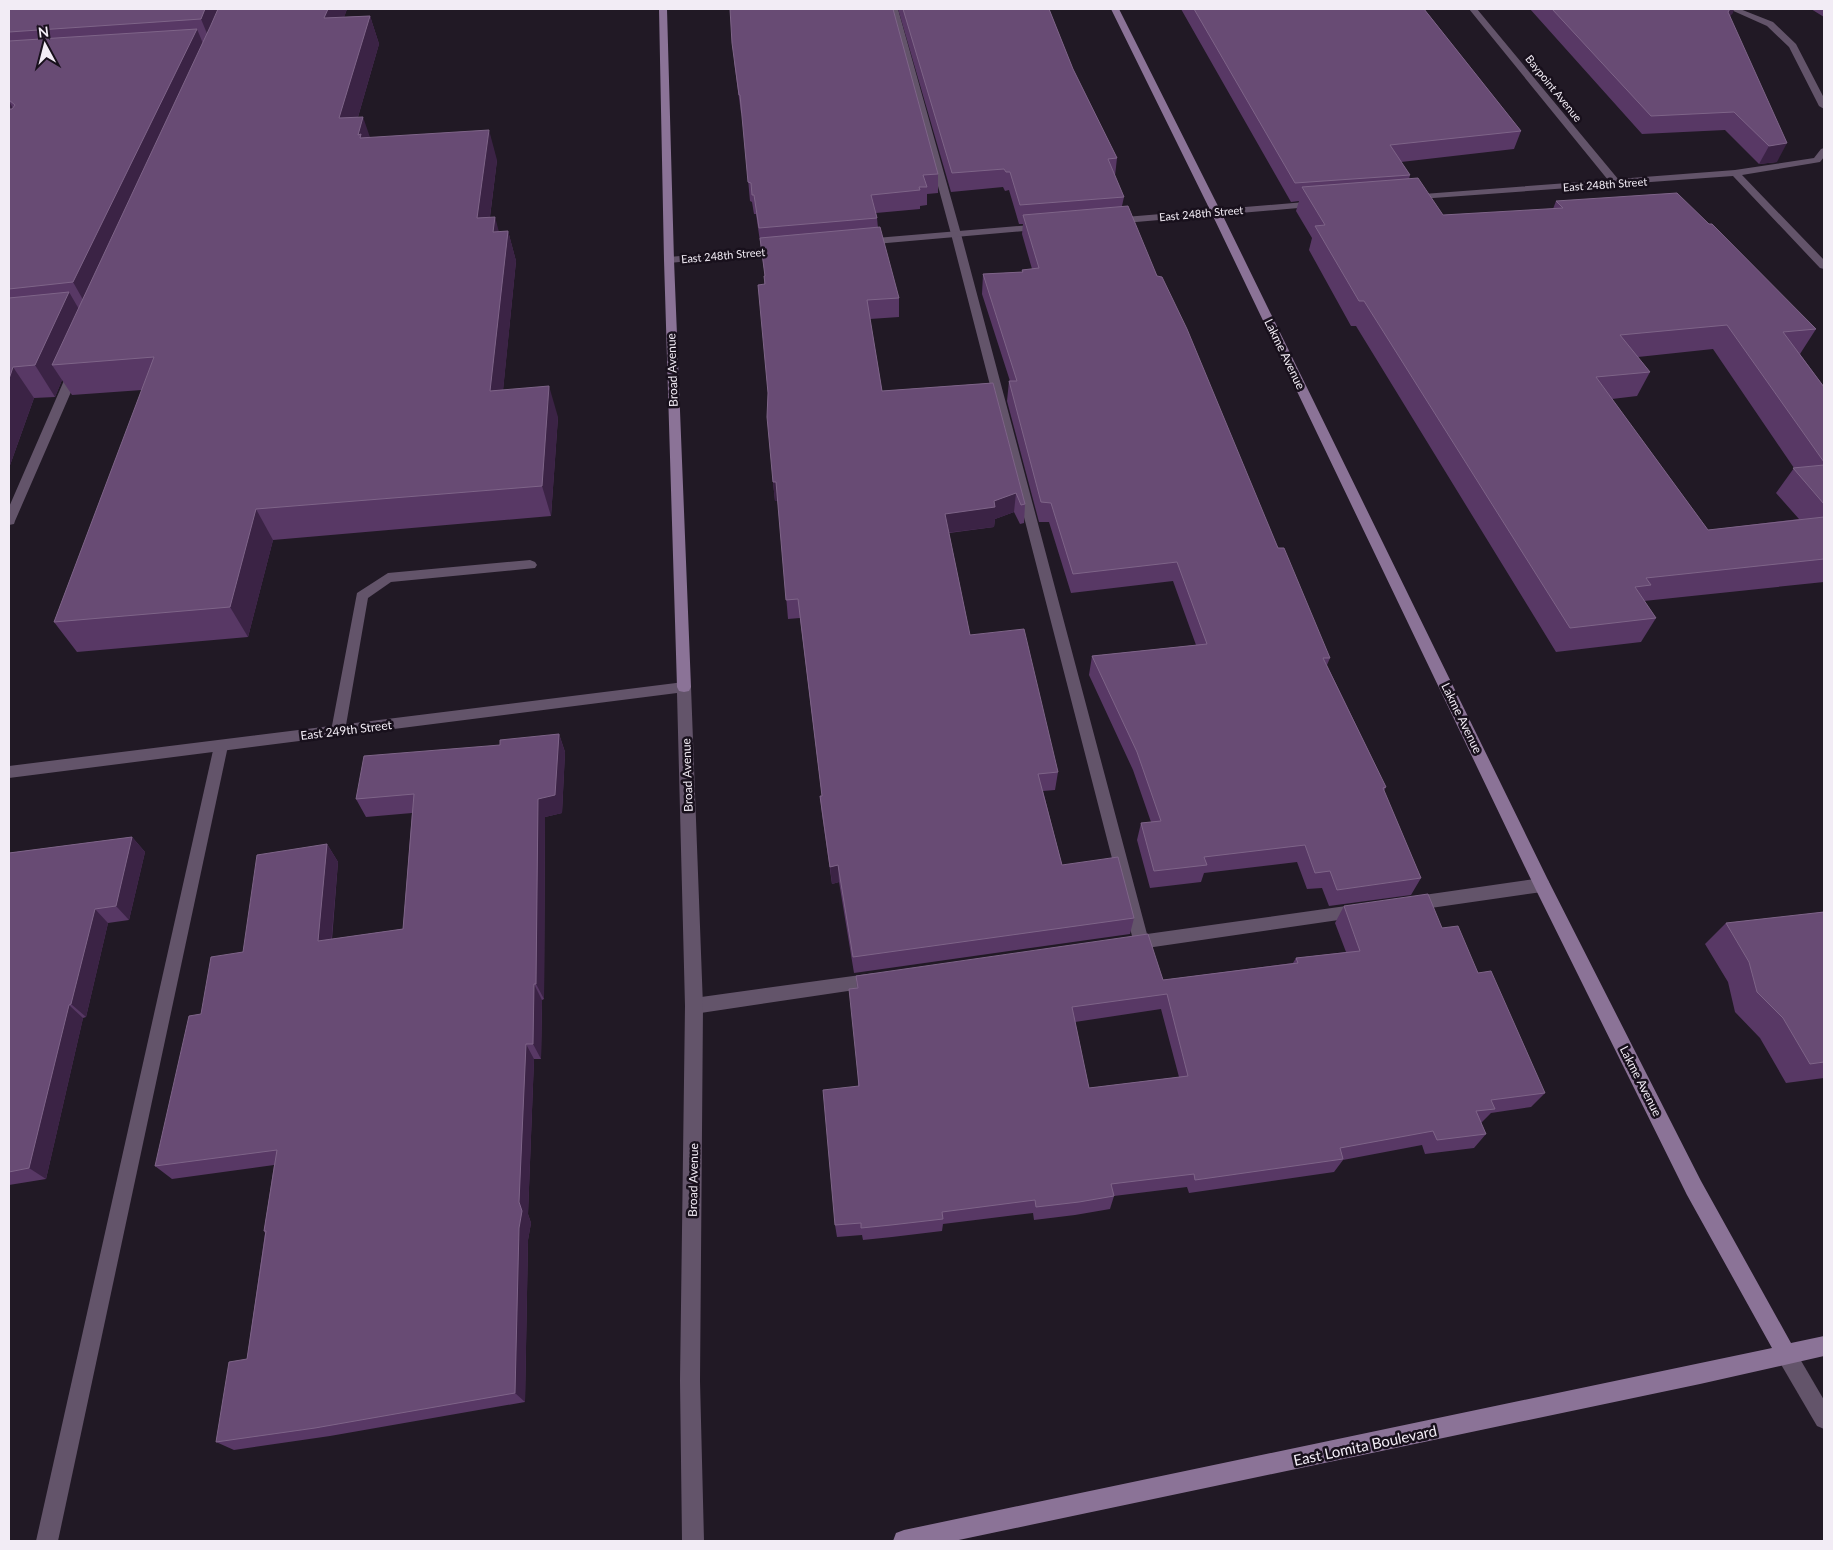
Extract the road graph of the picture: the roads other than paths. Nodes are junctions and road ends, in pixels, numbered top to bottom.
1 (663, 9) edge
2 (894, 9) edge
3 (1115, 9) edge
4 (1473, 9) edge
5 (1733, 9) edge
6 (1824, 106) edge
7 (1824, 151) edge
8 (1735, 173) junction
9 (1616, 183) junction
10 (1401, 198) edge
11 (1323, 204) edge
12 (1216, 212) junction
13 (1101, 222) edge
14 (1053, 226) edge
15 (956, 234) junction
16 (857, 243) edge
17 (798, 248) edge
18 (668, 260) junction
19 (1824, 266) edge
20 (77, 362) edge
21 (9, 521) edge
22 (530, 565) dead end
23 (684, 687) junction
24 (338, 731) junction
25 (221, 746) junction
26 (9, 772) edge
27 (1542, 885) junction
28 (1396, 906) edge
29 (1376, 908) edge
30 (1141, 941) junction
31 (1122, 944) edge
32 (889, 978) edge
33 (694, 1006) junction
34 (1824, 1346) edge
35 (1786, 1354) junction
36 (1824, 1419) edge
37 (46, 1541) edge
38 (693, 1541) edge
39 (904, 1541) edge

1 - 18 street, Broad Avenue
2 - 15 street
3 - 12 street, Lakme Avenue
4 - 9 street, Baypoint Avenue
5 - 6 street
7 - 8 street, East 248th Street
8 - 9 street, East 248th Street
8 - 19 street
9 - 10 street, East 248th Street
11 - 12 street, East 248th Street
12 - 13 street, East 248th Street
12 - 27 street, Lakme Avenue
14 - 15 street
15 - 16 street
15 - 30 street
17 - 18 street, East 248th Street
18 - 23 street, Broad Avenue
20 - 21 street
22 - 24 street
23 - 24 street, East 249th Street
23 - 33 street, Broad Avenue
24 - 25 street, East 249th Street
25 - 26 street, East 249th Street
25 - 37 street
27 - 28 street
27 - 35 street, Lakme Avenue
29 - 30 street
30 - 31 street
32 - 33 street
33 - 38 street, Broad Avenue
34 - 35 street, East Lomita Boulevard
35 - 36 street, Lakme Avenue
35 - 39 street, East Lomita Boulevard

